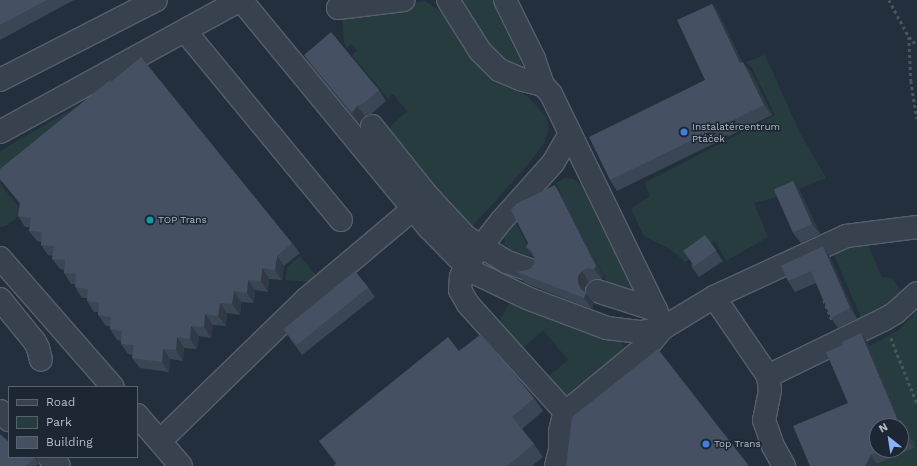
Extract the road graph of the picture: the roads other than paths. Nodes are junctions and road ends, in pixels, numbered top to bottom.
1 (156, 0) edge
2 (241, 0) edge
3 (404, 0) edge
4 (448, 0) edge
5 (505, 0) edge
6 (338, 8) dead end
7 (185, 31) junction
8 (0, 80) edge
9 (544, 85) junction
10 (372, 126) dead end
11 (0, 132) edge
12 (570, 134) junction
13 (413, 209) junction
14 (341, 220) dead end
15 (917, 227) edge
16 (481, 246) junction
17 (0, 258) edge
18 (466, 266) junction
19 (530, 270) edge
20 (597, 291) dead end
21 (917, 293) edge
22 (714, 298) junction
23 (0, 299) edge
24 (659, 319) junction
25 (41, 360) dead end
26 (768, 376) junction
27 (112, 386) edge
28 (0, 411) edge
29 (566, 414) junction
30 (138, 416) edge
31 (8, 419) edge
32 (160, 441) junction
33 (50, 458) edge
34 (59, 466) edge
35 (181, 466) edge
36 (556, 466) edge
37 (784, 466) edge

1 - 8 street
2 - 7 street
2 - 13 street
3 - 6 street
4 - 9 street
5 - 9 street
7 - 11 street
7 - 14 street
9 - 12 street
10 - 16 street
12 - 16 street
12 - 24 street
13 - 18 street
13 - 32 street
15 - 22 street
16 - 18 street
16 - 19 street
17 - 27 street
18 - 24 street
18 - 29 street
20 - 24 street
21 - 26 street
22 - 24 street
22 - 26 street
23 - 25 street
24 - 29 street
26 - 37 street
28 - 31 street
29 - 36 street
30 - 32 street
32 - 35 street
33 - 34 street

